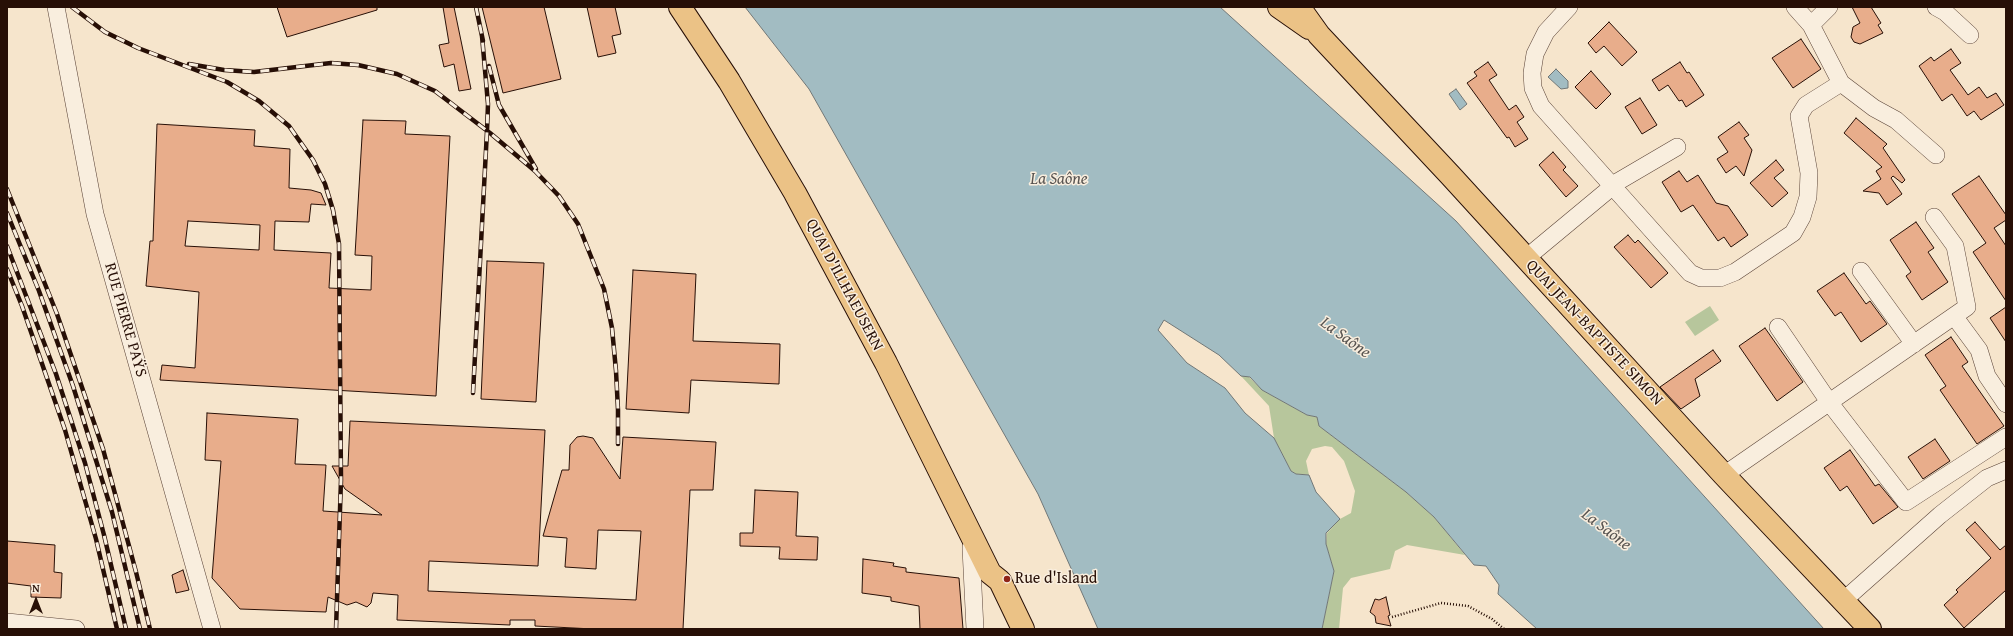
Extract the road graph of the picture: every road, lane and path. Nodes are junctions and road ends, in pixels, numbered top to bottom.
1 (56, 7) edge
2 (680, 7) edge
3 (1279, 7) edge
4 (1299, 7) edge
5 (1569, 7) edge
6 (1795, 7) edge
7 (1829, 7) edge
8 (1936, 7) edge
9 (1811, 25) junction
10 (1320, 35) junction
11 (1970, 35) dead end
12 (1841, 84) junction
13 (1677, 147) dead end
14 (1936, 155) dead end
15 (1613, 186) junction
16 (1934, 217) dead end
17 (1525, 259) junction
18 (1861, 271) dead end
19 (1954, 316) junction
20 (1778, 327) dead end
21 (1914, 344) junction
22 (1829, 402) junction
23 (2006, 404) edge
24 (2006, 437) edge
25 (2006, 470) edge
26 (1724, 475) junction
27 (976, 544) junction
28 (990, 573) junction
29 (1843, 601) junction
30 (1392, 617) dead end
31 (7, 622) edge
32 (76, 629) edge
33 (212, 629) edge
34 (975, 629) edge
35 (1010, 629) edge
36 (1023, 629) edge
37 (1504, 629) edge
38 (1870, 629) edge

1 - 33 street, RUE PIERRE PAŸS
2 - 27 main road, QUAI D'ILLHAEUSERN
3 - 10 main road, QUAI JEAN-BAPTISTE SIMON
4 - 10 main road, QUAI JEAN-BAPTISTE SIMON
5 - 15 street
6 - 9 street
7 - 9 street
8 - 11 street
9 - 12 street
10 - 17 main road, QUAI JEAN-BAPTISTE SIMON
12 - 14 street
12 - 15 street
13 - 15 street
15 - 17 street
16 - 19 street
17 - 26 main road, QUAI JEAN-BAPTISTE SIMON
18 - 21 street
19 - 21 street
19 - 23 street
20 - 22 street
21 - 22 street
22 - 24 street
22 - 26 street
25 - 29 street
26 - 29 main road, QUAI JEAN-BAPTISTE SIMON
27 - 28 main road, QUAI D'ILLHAEUSERN
27 - 34 street
28 - 35 main road, QUAI D'ILLHAEUSERN
28 - 36 main road, QUAI D'ILLHAEUSERN
29 - 38 main road, QUAI JEAN-BAPTISTE SIMON
30 - 37 path
31 - 32 street

